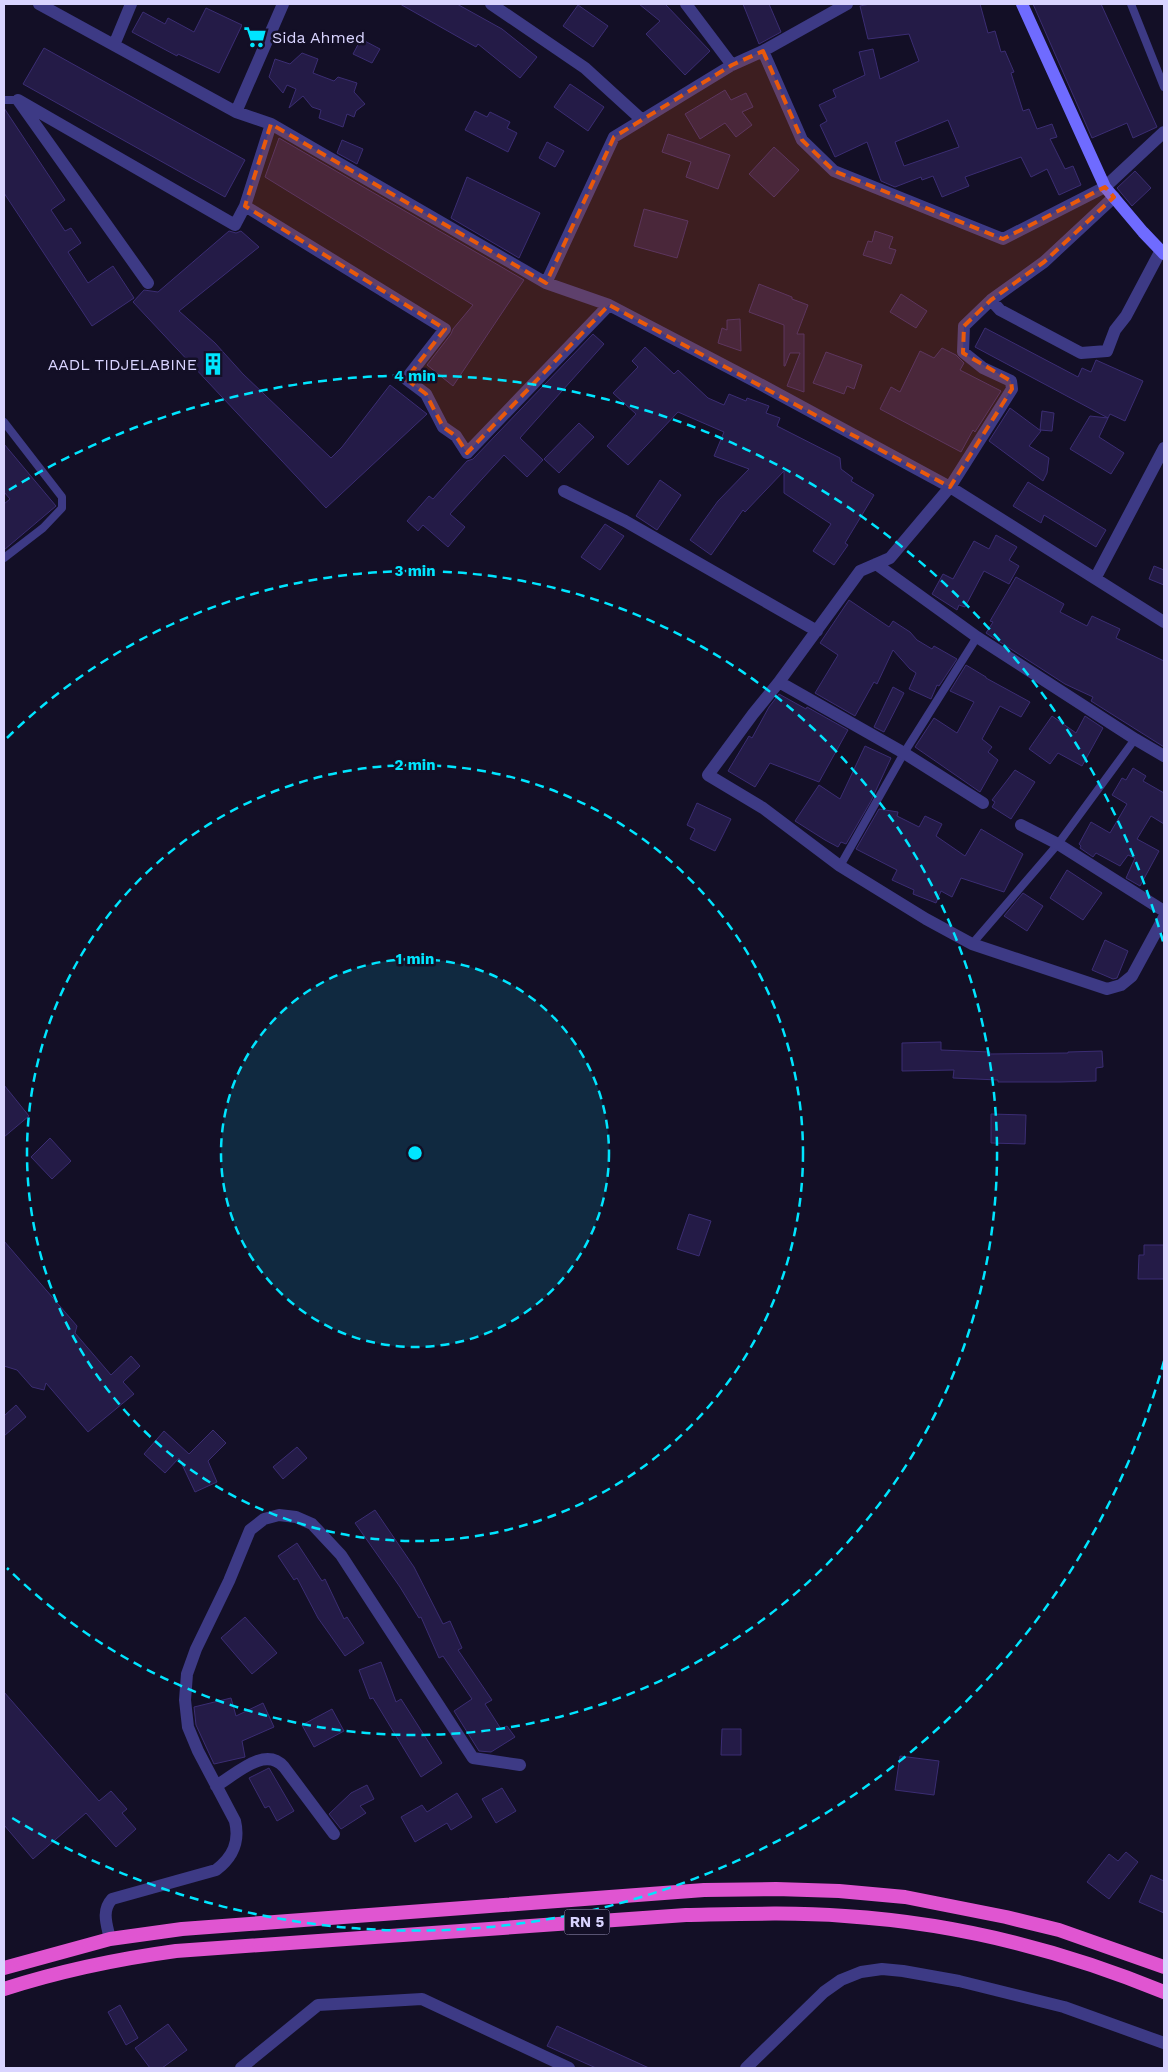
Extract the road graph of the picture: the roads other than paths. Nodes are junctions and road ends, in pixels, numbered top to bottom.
1 (39, 4) edge
2 (131, 4) edge
3 (283, 4) edge
4 (491, 4) edge
5 (686, 4) edge
6 (847, 4) edge
7 (1022, 4) edge
8 (1131, 4) edge
9 (114, 45) junction
10 (763, 51) junction
11 (732, 65) junction
12 (1164, 87) edge
13 (4, 100) edge
14 (18, 100) junction
15 (236, 112) junction
16 (642, 120) junction
17 (271, 124) junction
18 (1164, 132) edge
19 (1105, 187) junction
20 (1114, 197) junction
21 (245, 206) junction
22 (1162, 252) edge
23 (148, 283) dead end
24 (546, 283) junction
25 (991, 300) junction
26 (609, 305) junction
27 (4, 422) edge
28 (1164, 448) edge
29 (950, 487) junction
30 (564, 491) dead end
31 (4, 558) edge
32 (876, 564) junction
33 (1096, 577) junction
34 (1164, 622) edge
35 (817, 631) junction
36 (977, 637) junction
37 (779, 682) junction
38 (1134, 739) junction
39 (904, 753) junction
40 (1164, 756) edge
41 (983, 803) dead end
42 (1021, 825) dead end
43 (1058, 844) junction
44 (840, 866) junction
45 (1164, 911) edge
46 (1164, 918) edge
47 (972, 944) junction
48 (520, 1765) dead end
49 (216, 1786) junction
50 (334, 1834) dead end
51 (110, 1939) junction
52 (1164, 1967) edge
53 (4, 1968) edge
54 (4, 1989) edge
55 (1164, 1992) edge
56 (1164, 2043) edge
57 (241, 2068) edge
58 (569, 2068) edge
59 (746, 2068) edge

1 - 9 street
2 - 9 street
3 - 15 street
4 - 16 street
5 - 11 street
6 - 10 street
7 - 19 main road
8 - 12 lane
9 - 15 street
10 - 11 street
10 - 19 street
11 - 16 street
13 - 14 lane
14 - 21 street
14 - 23 street
15 - 17 street
16 - 24 street
17 - 21 street
17 - 24 street
18 - 19 street
19 - 20 main road
20 - 22 main road
20 - 25 street
21 - 26 street
22 - 25 street
24 - 26 street
25 - 29 street
26 - 29 street
27 - 31 lane
28 - 33 street
29 - 32 street
29 - 33 street
30 - 35 street
32 - 35 street
32 - 36 street
33 - 34 street
35 - 37 street
36 - 38 street
36 - 39 lane
37 - 39 street
37 - 44 street
38 - 40 street
38 - 43 lane
39 - 41 street
39 - 44 lane
42 - 43 street
43 - 45 street
43 - 47 lane
44 - 47 street
46 - 47 street
48 - 49 street
49 - 50 street
49 - 51 street
51 - 52 highway, RN 5
51 - 53 highway, RN 5
54 - 55 highway, RN 5
56 - 59 street
57 - 58 street

